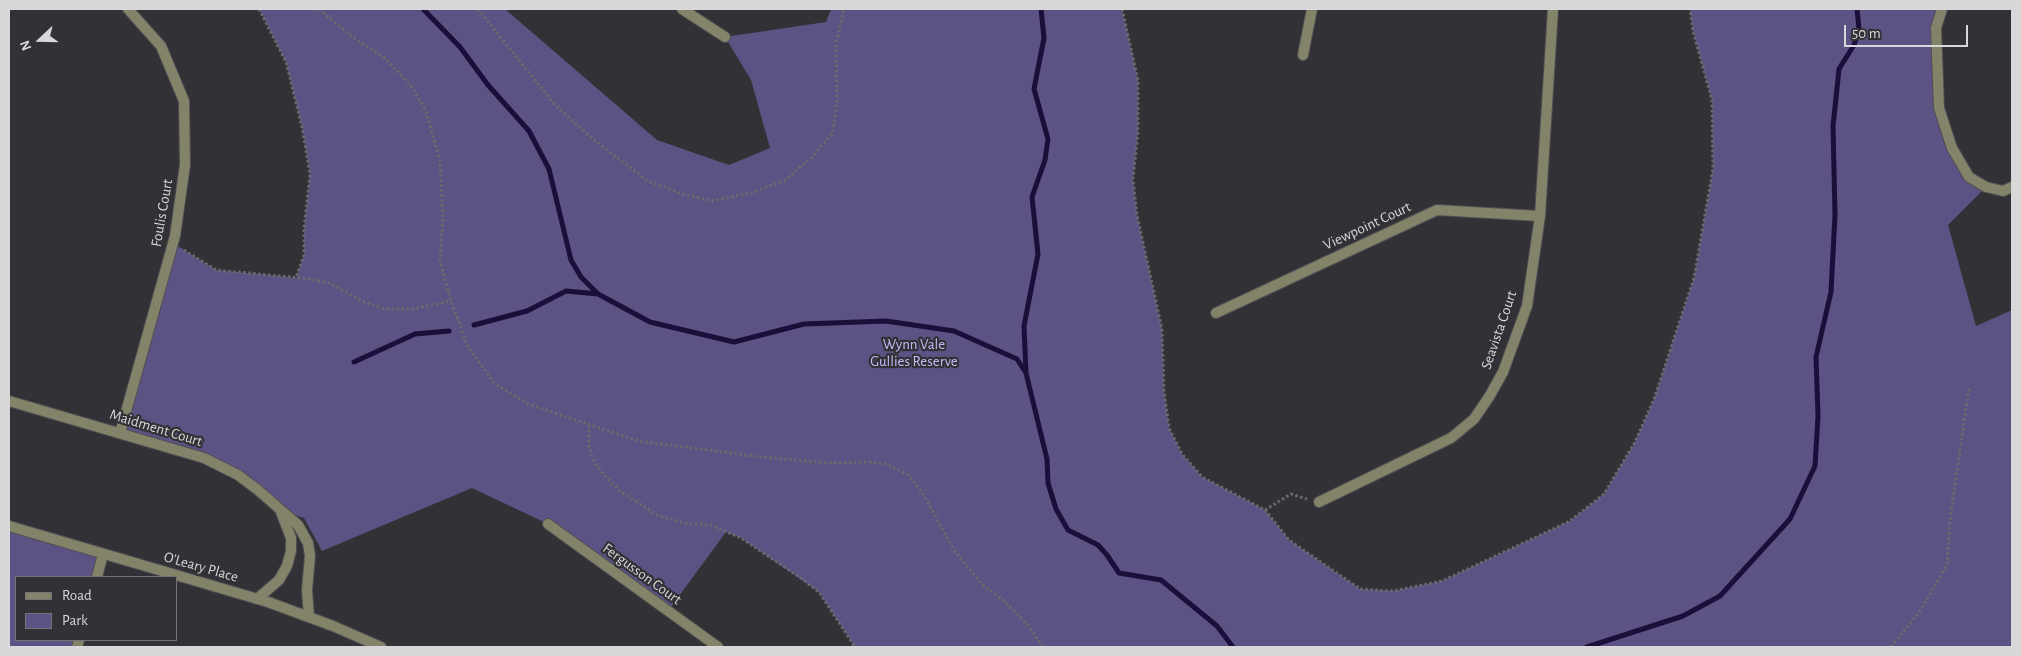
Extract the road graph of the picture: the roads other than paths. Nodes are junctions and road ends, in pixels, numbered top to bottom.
1 (128, 9) edge
2 (682, 9) edge
3 (1312, 9) edge
4 (1553, 9) edge
5 (1942, 9) edge
6 (725, 37) dead end
7 (1303, 56) dead end
8 (2012, 187) edge
9 (1540, 216) junction
10 (1216, 313) dead end
11 (9, 401) edge
12 (120, 433) junction
13 (1319, 502) road end
14 (281, 511) junction
15 (548, 524) dead end
16 (9, 526) edge
17 (103, 554) junction
18 (97, 576) edge
19 (257, 599) junction
20 (309, 617) junction
21 (381, 647) edge
22 (718, 647) edge

1 - 12 street, Foulis Court
2 - 6 street
3 - 7 street
4 - 9 street, Seavista Court
5 - 8 street
9 - 10 street, Viewpoint Court
9 - 13 street, Seavista Court
11 - 12 street, Maidment Court
12 - 14 street, Maidment Court
14 - 19 street, Maidment Court
14 - 20 street, Maidment Court
15 - 22 street, Fergusson Court
16 - 17 street, O'Leary Place
17 - 18 street
17 - 19 street, O'Leary Place
19 - 20 street, O'Leary Place
20 - 21 street, O'Leary Place

